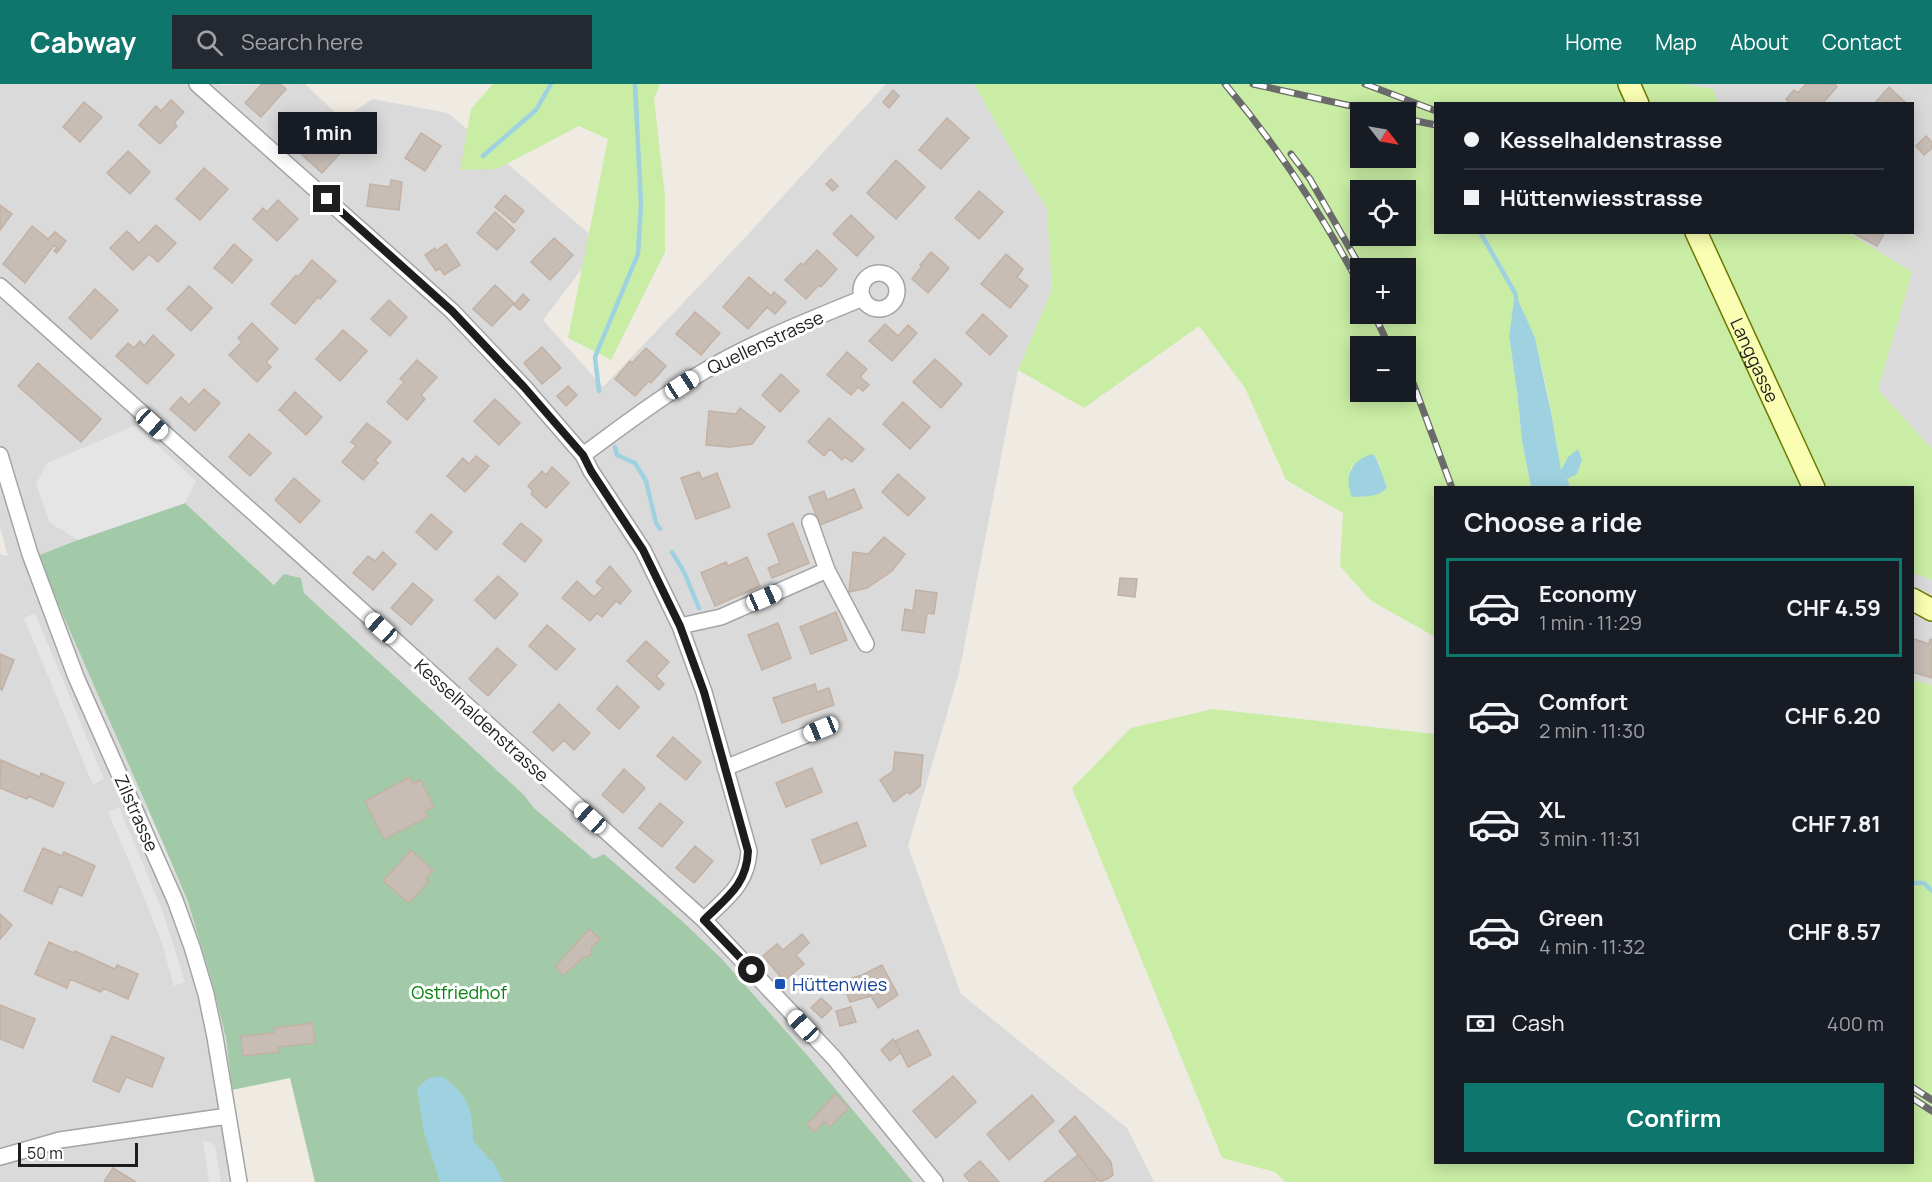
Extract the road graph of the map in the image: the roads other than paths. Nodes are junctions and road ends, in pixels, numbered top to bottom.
1 (197, 84) edge
2 (1629, 84) edge
3 (1637, 102) edge
4 (1697, 234) edge
5 (3, 295) edge
6 (863, 298) dead end
7 (0, 454) edge
8 (583, 455) junction
9 (1813, 486) edge
10 (810, 522) dead end
11 (827, 570) junction
12 (1914, 600) edge
13 (1932, 610) edge
14 (680, 626) junction
15 (866, 644) dead end
16 (821, 729) dead end
17 (725, 768) junction
18 (704, 920) junction
19 (228, 1116) junction
20 (0, 1157) edge
21 (239, 1182) edge
22 (935, 1182) edge

1 - 8 street
2 - 3 main road
4 - 9 main road, Langgasse
5 - 18 street, Kesselhaldenstrasse
6 - 8 street, Quellenstrasse
7 - 19 street, Zilstrasse
8 - 14 street
10 - 11 street
11 - 14 street
11 - 15 street
12 - 13 main road
14 - 17 street
16 - 17 street
17 - 18 street
18 - 22 street, Kesselhaldenstrasse
19 - 20 street
19 - 21 street, Zilstrasse

